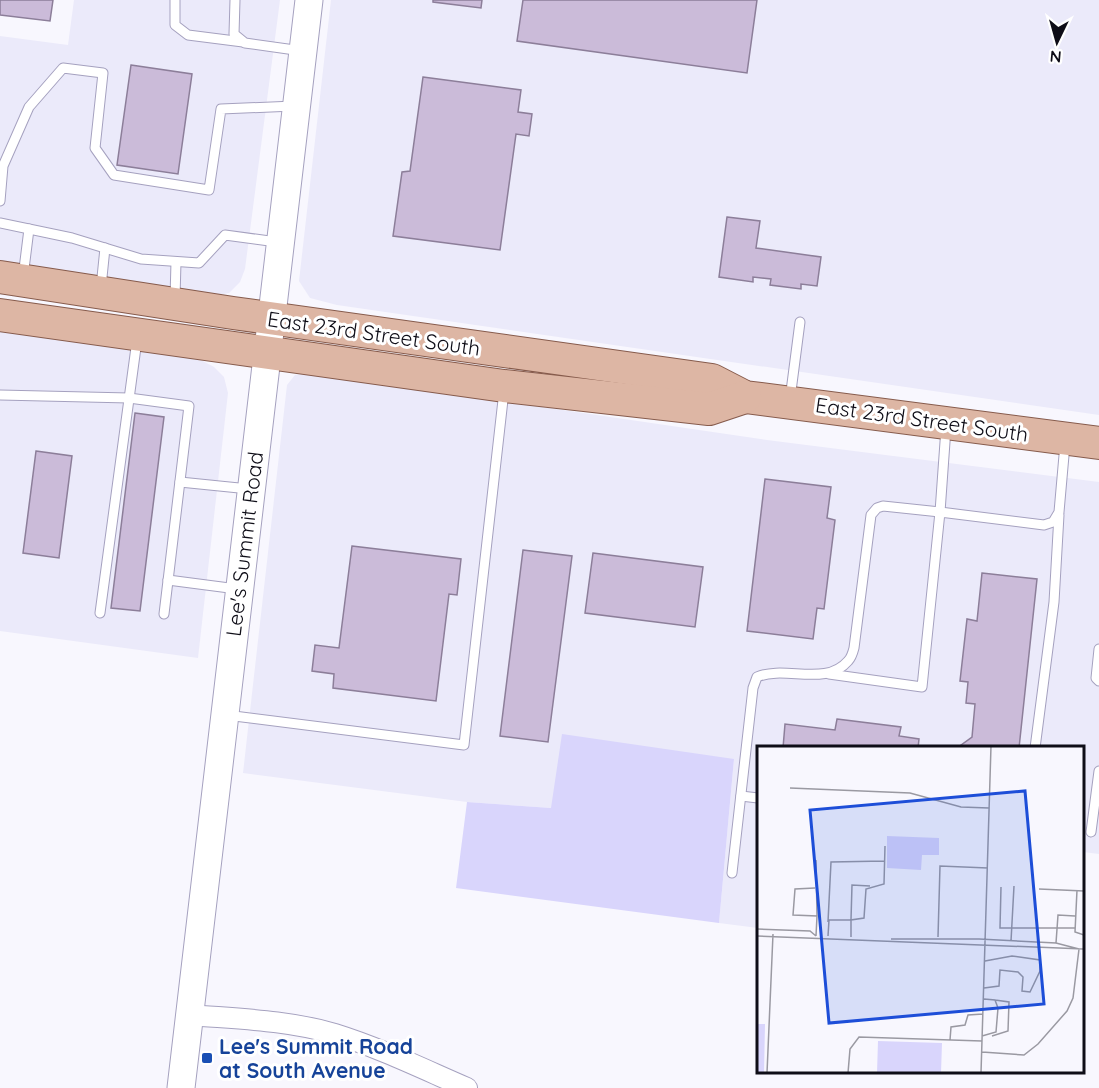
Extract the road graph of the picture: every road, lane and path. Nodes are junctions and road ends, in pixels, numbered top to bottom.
1 (175, 0) edge
2 (235, 0) edge
3 (309, 0) edge
4 (245, 43) junction
5 (302, 51) junction
6 (296, 105) junction
7 (0, 201) edge
8 (0, 223) edge
9 (29, 229) junction
10 (280, 242) junction
11 (105, 248) junction
12 (177, 262) junction
13 (11, 279) edge
14 (101, 293) junction
15 (175, 304) junction
16 (0, 315) edge
17 (270, 318) junction
18 (800, 322) dead end
19 (138, 335) junction
20 (267, 352) junction
21 (504, 386) junction
22 (0, 395) edge
23 (746, 397) junction
24 (129, 398) junction
25 (790, 402) junction
26 (946, 422) junction
27 (1065, 439) junction
28 (1099, 443) edge
29 (180, 482) junction
30 (251, 489) junction
31 (940, 512) junction
32 (1059, 512) junction
33 (168, 580) junction
34 (239, 589) junction
35 (100, 613) dead end
36 (164, 614) dead end
37 (1099, 649) edge
38 (829, 674) junction
39 (1099, 681) edge
40 (224, 715) junction
41 (1035, 746) edge
42 (1099, 771) edge
43 (741, 796) junction
44 (757, 798) edge
45 (1091, 832) dead end
46 (732, 873) dead end
47 (189, 1015) junction
48 (181, 1088) edge
49 (467, 1088) edge

1 - 4 lane
2 - 4 lane
3 - 5 main road, Lee's Summit Road
4 - 5 lane
5 - 6 main road, Lee's Summit Road
6 - 7 lane
6 - 10 main road, Lee's Summit Road
8 - 9 lane
9 - 11 lane
9 - 13 lane
10 - 12 lane
10 - 17 main road, Lee's Summit Road
11 - 12 lane
11 - 14 lane
12 - 15 lane
13 - 14 main road, East 23rd Street South
14 - 15 main road, East 23rd Street South
15 - 17 main road, East 23rd Street South
16 - 19 main road, East 23rd Street South
17 - 20 main road, Lee's Summit Road
17 - 23 main road, East 23rd Street South
18 - 25 lane
19 - 20 main road, East 23rd Street South
19 - 24 lane
20 - 21 main road, East 23rd Street South
20 - 30 main road, Lee's Summit Road
21 - 23 main road, East 23rd Street South
21 - 40 lane
22 - 24 lane
23 - 25 main road, East 23rd Street South
24 - 29 lane
24 - 35 lane
25 - 26 main road, East 23rd Street South
26 - 27 main road, East 23rd Street South
26 - 31 lane
27 - 28 main road, East 23rd Street South
27 - 32 lane
29 - 30 lane
29 - 33 lane
30 - 34 main road, Lee's Summit Road
31 - 32 lane
31 - 38 lane
31 - 38 lane
32 - 41 lane
33 - 34 lane
33 - 36 lane
34 - 40 main road, Lee's Summit Road
37 - 39 lane
38 - 43 lane
40 - 47 main road, Lee's Summit Road
42 - 45 lane
43 - 44 lane
43 - 46 lane
47 - 48 main road, Lee's Summit Road
47 - 49 street

